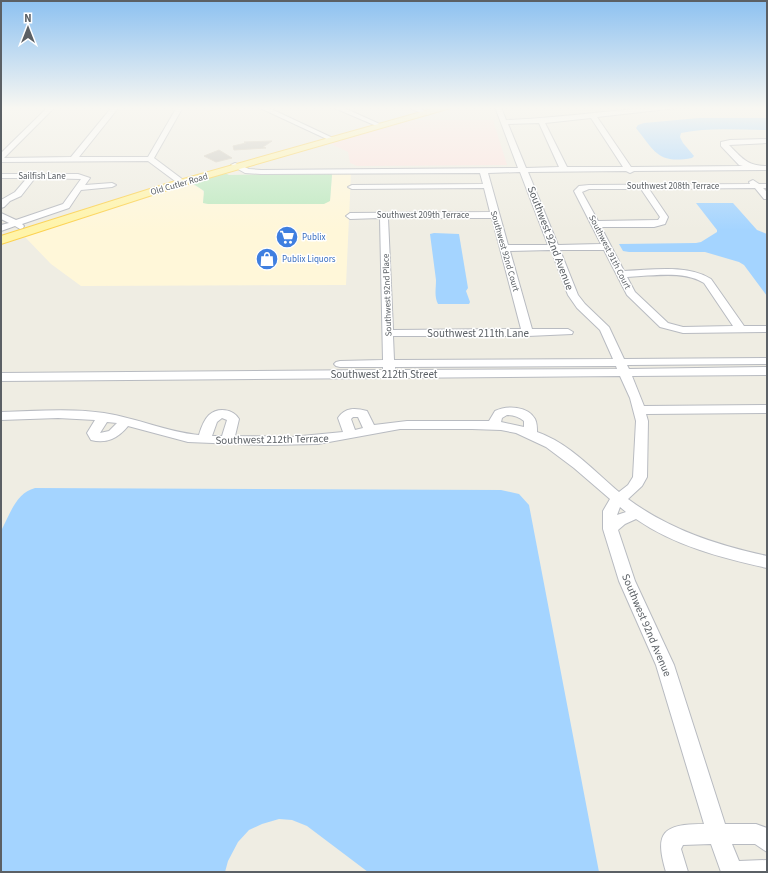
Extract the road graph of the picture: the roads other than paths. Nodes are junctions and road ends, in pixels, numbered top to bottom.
1 (12, 148) edge
2 (83, 148) edge
3 (156, 148) edge
4 (301, 148) edge
5 (514, 148) edge
6 (554, 148) edge
7 (614, 148) edge
8 (727, 148) edge
9 (1, 159) edge
10 (150, 159) junction
11 (73, 160) junction
12 (237, 166) junction
13 (741, 167) junction
14 (564, 168) junction
15 (767, 169) edge
16 (483, 170) junction
17 (524, 170) junction
18 (629, 170) junction
19 (1, 176) edge
20 (33, 176) junction
21 (180, 182) junction
22 (112, 185) dead end
23 (487, 186) junction
24 (643, 186) junction
25 (756, 186) junction
26 (767, 186) edge
27 (352, 187) dead end
28 (79, 188) junction
29 (580, 189) joint
30 (767, 197) edge
31 (1, 204) edge
32 (495, 215) junction
33 (1, 216) edge
34 (350, 216) dead end
35 (384, 216) junction
36 (595, 224) junction
37 (1, 228) edge
38 (23, 228) junction
39 (1, 239) edge
40 (607, 247) junction
41 (504, 248) junction
42 (554, 248) junction
43 (620, 274) junction
44 (767, 329) edge
45 (741, 330) junction
46 (528, 332) junction
47 (568, 332) dead end
48 (388, 333) junction
49 (767, 362) edge
50 (340, 364) dead end
51 (623, 367) junction
52 (389, 369) junction
53 (767, 371) edge
54 (1, 377) edge
55 (767, 409) edge
56 (640, 410) junction
57 (1, 416) edge
58 (104, 417) junction
59 (126, 421) junction
60 (370, 430) junction
61 (350, 435) junction
62 (204, 439) junction
63 (227, 440) junction
64 (618, 499) junction
65 (637, 513) junction
66 (610, 529) junction
67 (767, 562) edge
68 (718, 834) junction
69 (767, 841) edge
70 (767, 871) edge
71 (677, 872) edge
72 (732, 872) edge
73 (737, 872) edge

1 - 9 street
2 - 11 street
3 - 10 street
4 - 12 main road, Old Cutler Road
5 - 17 street, Southwest 92nd Avenue
6 - 14 street
7 - 18 street
8 - 13 street
9 - 11 street
10 - 11 street
10 - 21 street
12 - 16 street
12 - 21 main road, Old Cutler Road
13 - 15 street
13 - 15 street
13 - 18 street
13 - 25 street
14 - 17 street
14 - 18 street
16 - 17 street
16 - 23 street, Southwest 92nd Court
17 - 18 street
17 - 42 street, Southwest 92nd Avenue
19 - 20 street, Sailfish Lane
20 - 28 street, Sailfish Lane
20 - 31 street
21 - 38 main road, Old Cutler Road
22 - 28 street
23 - 27 street
23 - 32 street, Southwest 92nd Court
24 - 25 street, Southwest 208th Terrace
24 - 29 street, Southwest 208th Terrace
24 - 36 street
25 - 26 street, Southwest 208th Terrace
25 - 30 street
28 - 38 street
29 - 36 street, Southwest 91th Court
32 - 35 street, Southwest 209th Terrace
32 - 41 street, Southwest 92nd Court
33 - 38 street
34 - 35 street, Southwest 209th Terrace
35 - 48 street, Southwest 92nd Place
36 - 40 street, Southwest 91th Court
37 - 38 street
38 - 39 main road, Old Cutler Road
40 - 42 street
40 - 43 street, Southwest 91th Court
41 - 42 street
41 - 46 street, Southwest 92nd Court
42 - 51 street, Southwest 92nd Avenue
43 - 45 street, Southwest 91th Court
43 - 45 street
44 - 45 street
46 - 47 street, Southwest 211th Lane
46 - 48 street, Southwest 211th Lane
48 - 52 street, Southwest 92nd Place
49 - 51 street, Southwest 212th Street
50 - 52 street, Southwest 212th Street
51 - 52 street, Southwest 212th Street
51 - 53 street, Southwest 212th Street
51 - 56 street, Southwest 92nd Avenue
52 - 54 street, Southwest 212th Street
55 - 56 street
56 - 64 street, Southwest 92nd Avenue
57 - 58 street, Southwest 212th Terrace
58 - 59 street, Southwest 212th Terrace
58 - 59 street
59 - 62 street, Southwest 212th Terrace
60 - 61 street, Southwest 212th Terrace
60 - 61 street
60 - 64 street, Southwest 212th Terrace
61 - 63 street, Southwest 212th Terrace
62 - 63 street, Southwest 212th Terrace
62 - 63 street
64 - 65 street, Southwest 212th Terrace
64 - 66 street, Southwest 92nd Avenue
65 - 66 street
65 - 67 street, Southwest 212th Terrace
66 - 68 street, Southwest 92nd Avenue
68 - 69 street
68 - 71 street
68 - 72 street, Southwest 92nd Avenue
70 - 73 street

